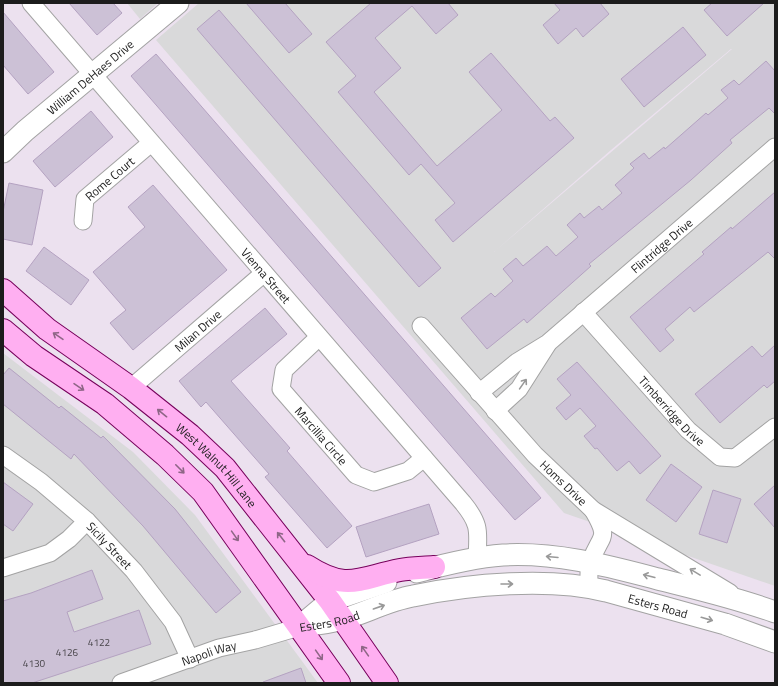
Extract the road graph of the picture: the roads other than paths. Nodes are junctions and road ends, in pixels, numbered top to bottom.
1 (31, 3) edge
2 (178, 3) edge
3 (92, 75) junction
4 (151, 143) junction
5 (775, 147) edge
6 (3, 152) edge
7 (83, 221) dead end
8 (264, 273) junction
9 (3, 290) edge
10 (583, 312) junction
11 (421, 326) dead end
12 (3, 330) edge
13 (319, 338) junction
14 (548, 343) junction
15 (131, 388) junction
16 (479, 393) junction
17 (495, 411) junction
18 (775, 427) edge
19 (3, 455) edge
20 (424, 458) junction
21 (593, 510) junction
22 (87, 521) junction
23 (477, 558) junction
24 (299, 561) junction
25 (590, 562) junction
26 (434, 567) junction
27 (3, 568) edge
28 (589, 586) junction
29 (741, 600) junction
30 (330, 601) junction
31 (775, 612) edge
32 (343, 620) junction
33 (299, 627) junction
34 (775, 642) edge
35 (190, 659) junction
36 (121, 683) edge
37 (339, 683) edge
38 (388, 683) edge

1 - 3 street, Vienna Street
2 - 3 street, William DeHaes Drive
3 - 4 street, Vienna Street
3 - 6 street, William DeHaes Drive
4 - 7 street, Rome Court
4 - 8 street, Vienna Street
5 - 10 street, Flintridge Drive
8 - 13 street, Vienna Street
8 - 15 street, Milan Drive
15 -> 9 main road, West Walnut Hill Lane
10 - 14 street, Flintridge Drive
10 - 18 street, Timberridge Drive
11 - 16 street, Homs Drive
12 -> 33 main road
13 - 20 street, Vienna Street
13 - 20 street, Marcillia Circle
14 - 16 street, Flintridge Drive
17 -> 14 street, Flintridge Drive
24 -> 15 main road, West Walnut Hill Lane
16 - 17 street, Homs Drive
17 - 21 street, Homs Drive
19 - 22 street, Sicily Street
20 - 23 street, Vienna Street
21 - 25 street
29 -> 21 street, Homs Drive
22 - 27 street
22 - 35 street, Sicily Street
25 -> 23 street, Esters Road
23 - 26 street, Esters Road
24 - 26 main road
24 - 30 main road, West Walnut Hill Lane
25 - 28 street
29 -> 25 street, Esters Road
26 - 30 street, Esters Road
32 -> 28 street, Esters Road
28 -> 34 street, Esters Road
29 - 31 street, Esters Road
30 - 32 main road, West Walnut Hill Lane
30 - 33 street, Esters Road
32 - 33 street, Esters Road
38 -> 32 main road, West Walnut Hill Lane
33 - 35 street, Napoli Way
33 -> 37 main road
35 - 36 street, Napoli Way

